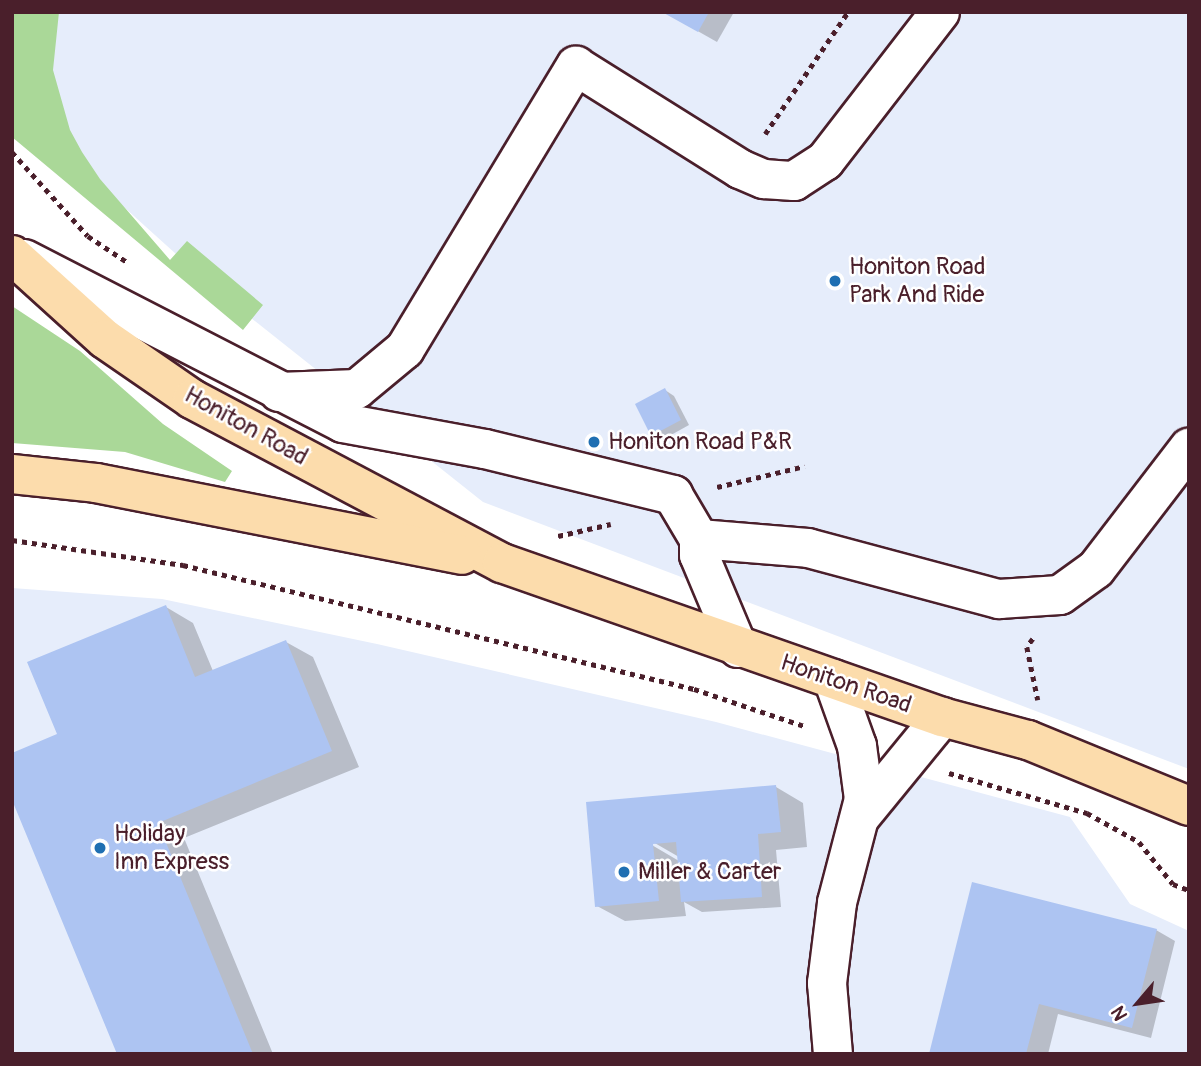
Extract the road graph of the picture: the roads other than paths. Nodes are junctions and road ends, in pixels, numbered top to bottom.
1 (940, 12) edge
2 (12, 254) edge
3 (279, 392) junction
4 (1189, 448) edge
5 (12, 474) edge
6 (699, 539) junction
7 (502, 563) junction
8 (738, 648) junction
9 (833, 679) junction
10 (942, 717) junction
11 (1189, 806) edge
12 (861, 816) junction
13 (833, 1054) edge

1 - 3 street
2 - 3 street, Honiton Road
2 - 7 main road, Honiton Road
3 - 6 street, Honiton Road
4 - 6 street
5 - 7 main road, Honiton Road
6 - 8 street, Honiton Road
7 - 8 main road, Honiton Road
8 - 9 main road, Honiton Road
9 - 10 main road, Honiton Road
9 - 12 street
10 - 11 main road, Honiton Road
10 - 12 street
12 - 13 street

